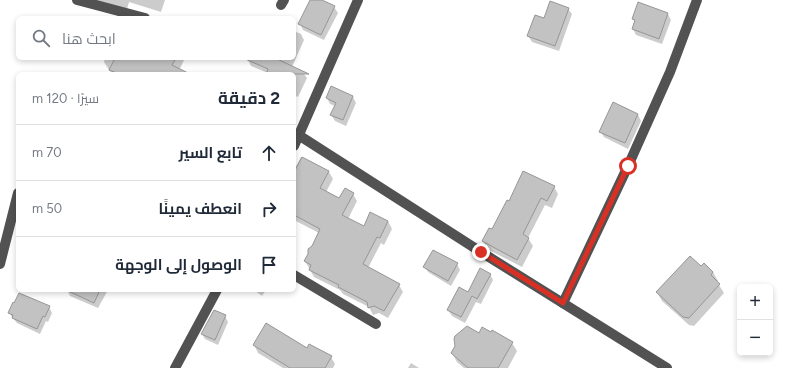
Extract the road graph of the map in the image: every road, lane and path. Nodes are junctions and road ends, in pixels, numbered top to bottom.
1 (77, 0) edge
2 (358, 0) edge
3 (697, 0) edge
4 (137, 16) edge
5 (300, 136) junction
6 (296, 143) edge
7 (16, 201) edge
8 (0, 264) edge
9 (296, 276) edge
10 (216, 292) edge
11 (563, 303) junction
12 (376, 324) dead end
13 (652, 359) junction
14 (175, 368) edge
15 (647, 368) edge
16 (667, 368) edge

1 - 4 street
2 - 5 street
3 - 11 street
5 - 6 street
5 - 11 street
7 - 8 street
9 - 12 street
10 - 14 street
11 - 13 street
13 - 15 street
13 - 16 street

